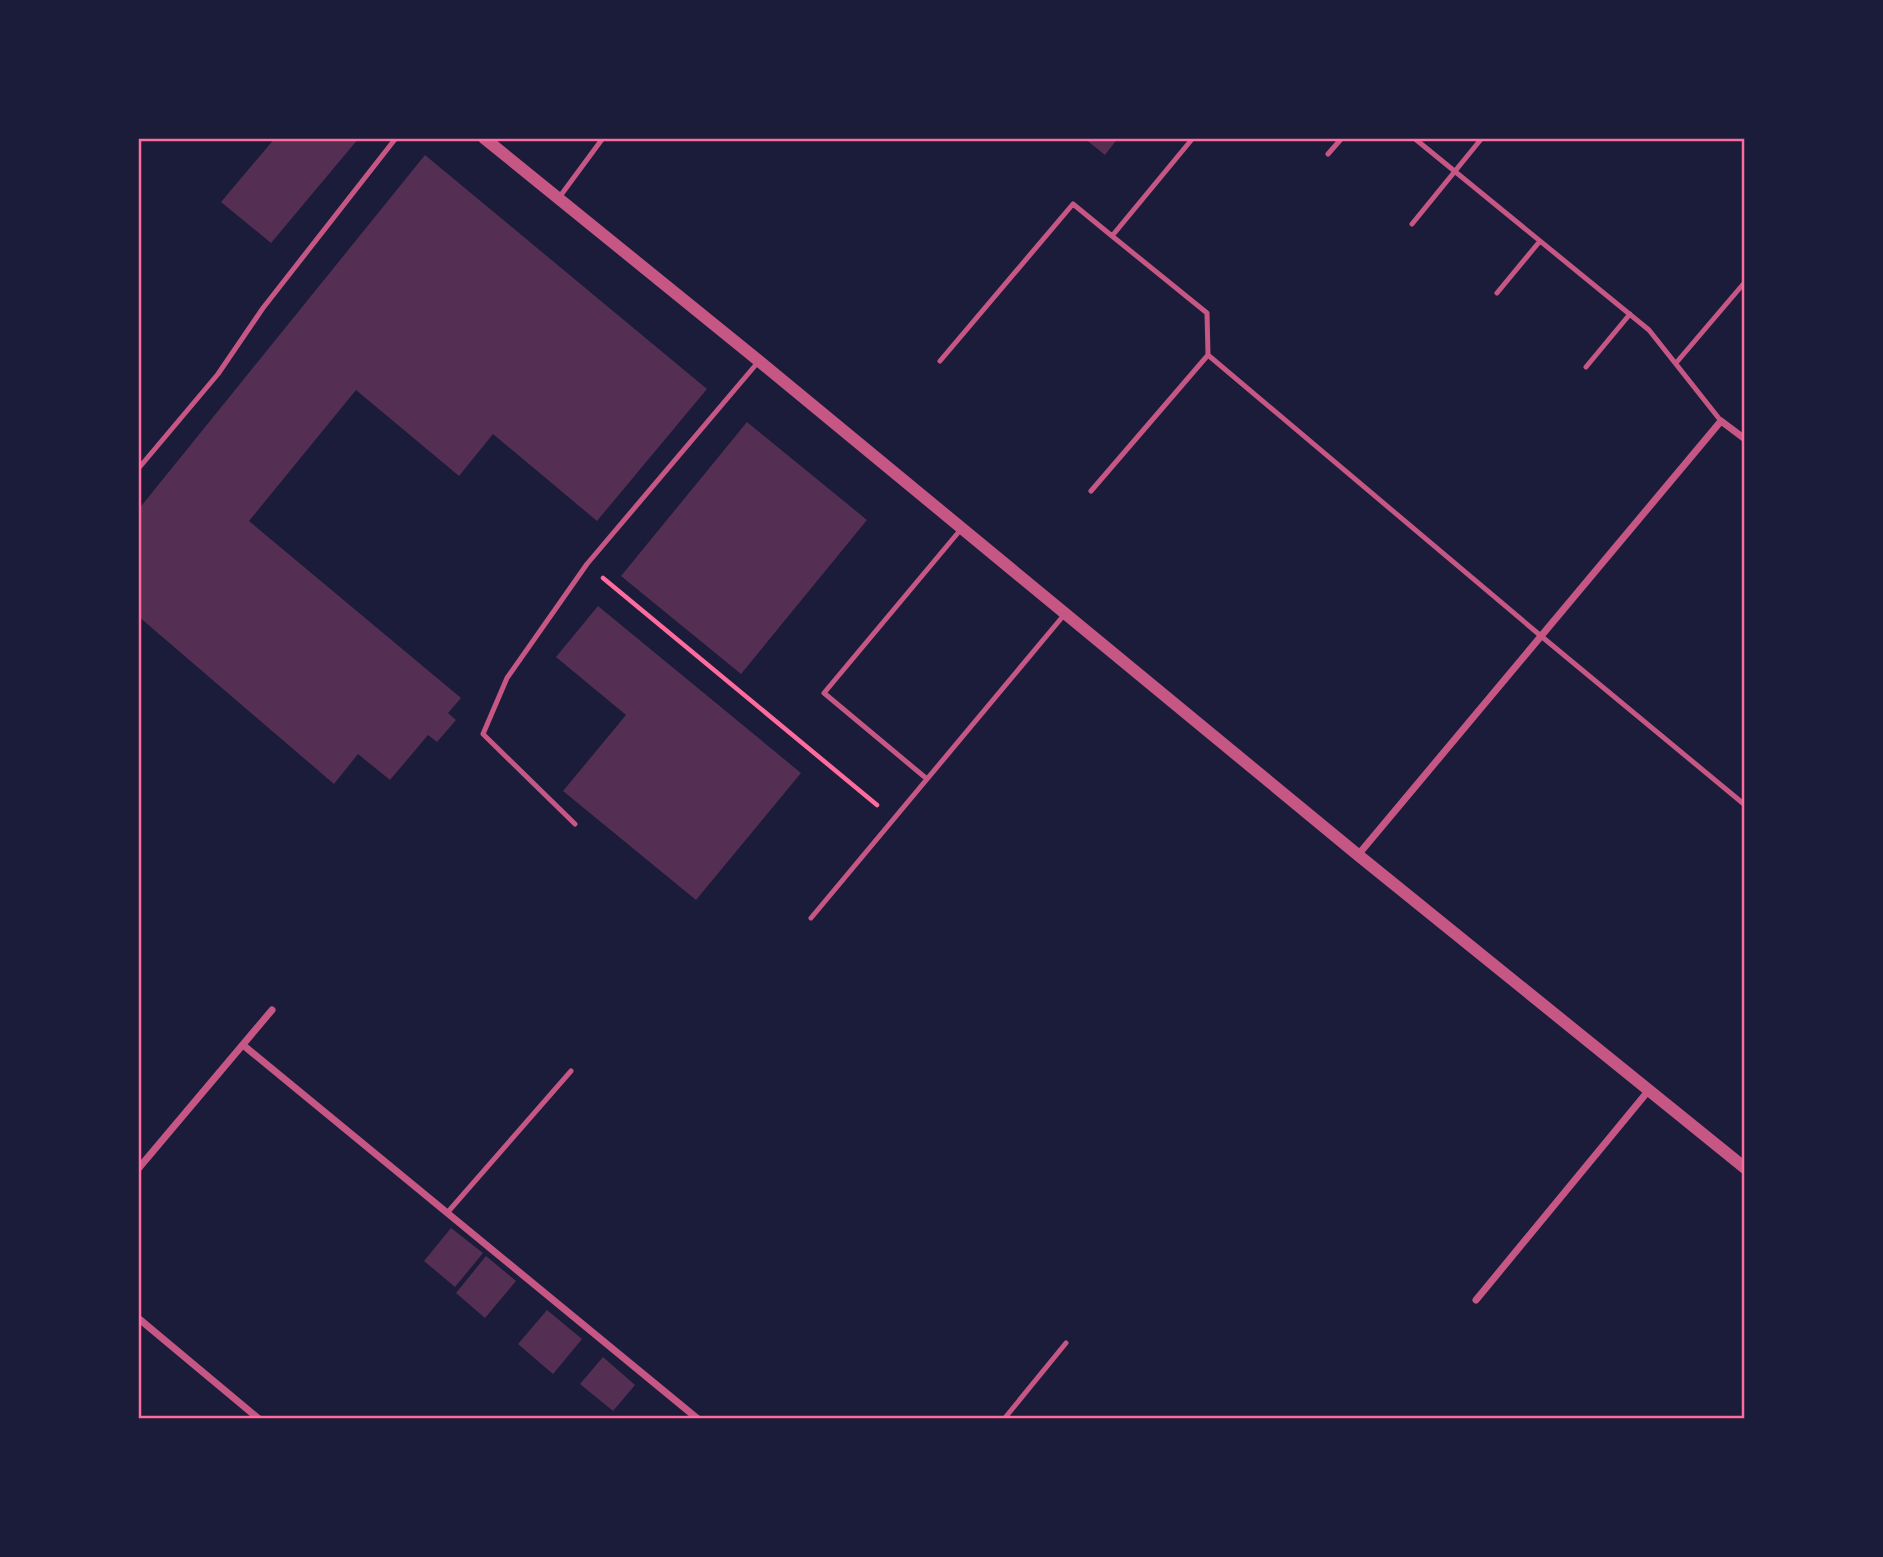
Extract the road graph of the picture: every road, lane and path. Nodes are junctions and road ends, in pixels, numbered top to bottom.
1 (396, 138) edge
2 (484, 138) edge
3 (604, 138) edge
4 (1193, 138) edge
5 (1342, 138) edge
6 (1413, 138) edge
7 (1482, 138) edge
8 (1328, 154) dead end
9 (1455, 172) junction
10 (558, 199) junction
11 (1412, 224) dead end
12 (1112, 236) junction
13 (1540, 241) junction
14 (1745, 282) edge
15 (1497, 293) dead end
16 (1630, 314) junction
17 (1208, 355) junction
18 (759, 361) junction
19 (940, 361) dead end
20 (1676, 363) junction
21 (1586, 367) dead end
22 (1721, 421) junction
23 (1745, 439) edge
24 (138, 469) edge
25 (1091, 491) dead end
26 (962, 528) junction
27 (587, 564) junction
28 (1065, 613) junction
29 (1541, 636) junction
30 (927, 779) junction
31 (1745, 805) edge
32 (893, 819) junction
33 (575, 824) dead end
34 (1358, 855) junction
35 (810, 918) dead end
36 (272, 1010) dead end
37 (243, 1045) junction
38 (571, 1072) dead end
39 (1649, 1090) junction
40 (1745, 1168) edge
41 (138, 1169) edge
42 (447, 1213) junction
43 (1476, 1300) dead end
44 (138, 1318) edge
45 (1066, 1343) dead end
46 (259, 1419) edge
47 (698, 1419) edge
48 (1004, 1419) edge

1 - 24 lane
2 - 10 street
3 - 10 lane
4 - 12 lane
5 - 8 lane
6 - 9 lane
7 - 9 lane
9 - 11 lane
9 - 13 lane
10 - 18 street
12 - 17 lane
12 - 19 lane
13 - 15 lane
13 - 16 lane
14 - 20 lane
16 - 20 lane
16 - 21 lane
17 - 25 lane
17 - 29 lane
18 - 26 street
18 - 27 lane
20 - 22 lane
22 - 23 street
22 - 29 street
26 - 28 street
26 - 30 lane
27 - 32 path
27 - 33 lane
28 - 30 lane
28 - 34 street
29 - 31 lane
29 - 34 street
30 - 32 lane
32 - 35 lane
34 - 39 street
36 - 37 street
37 - 41 street
37 - 42 street
38 - 42 lane
39 - 40 street
39 - 43 street
42 - 47 street
44 - 46 street
45 - 48 lane

